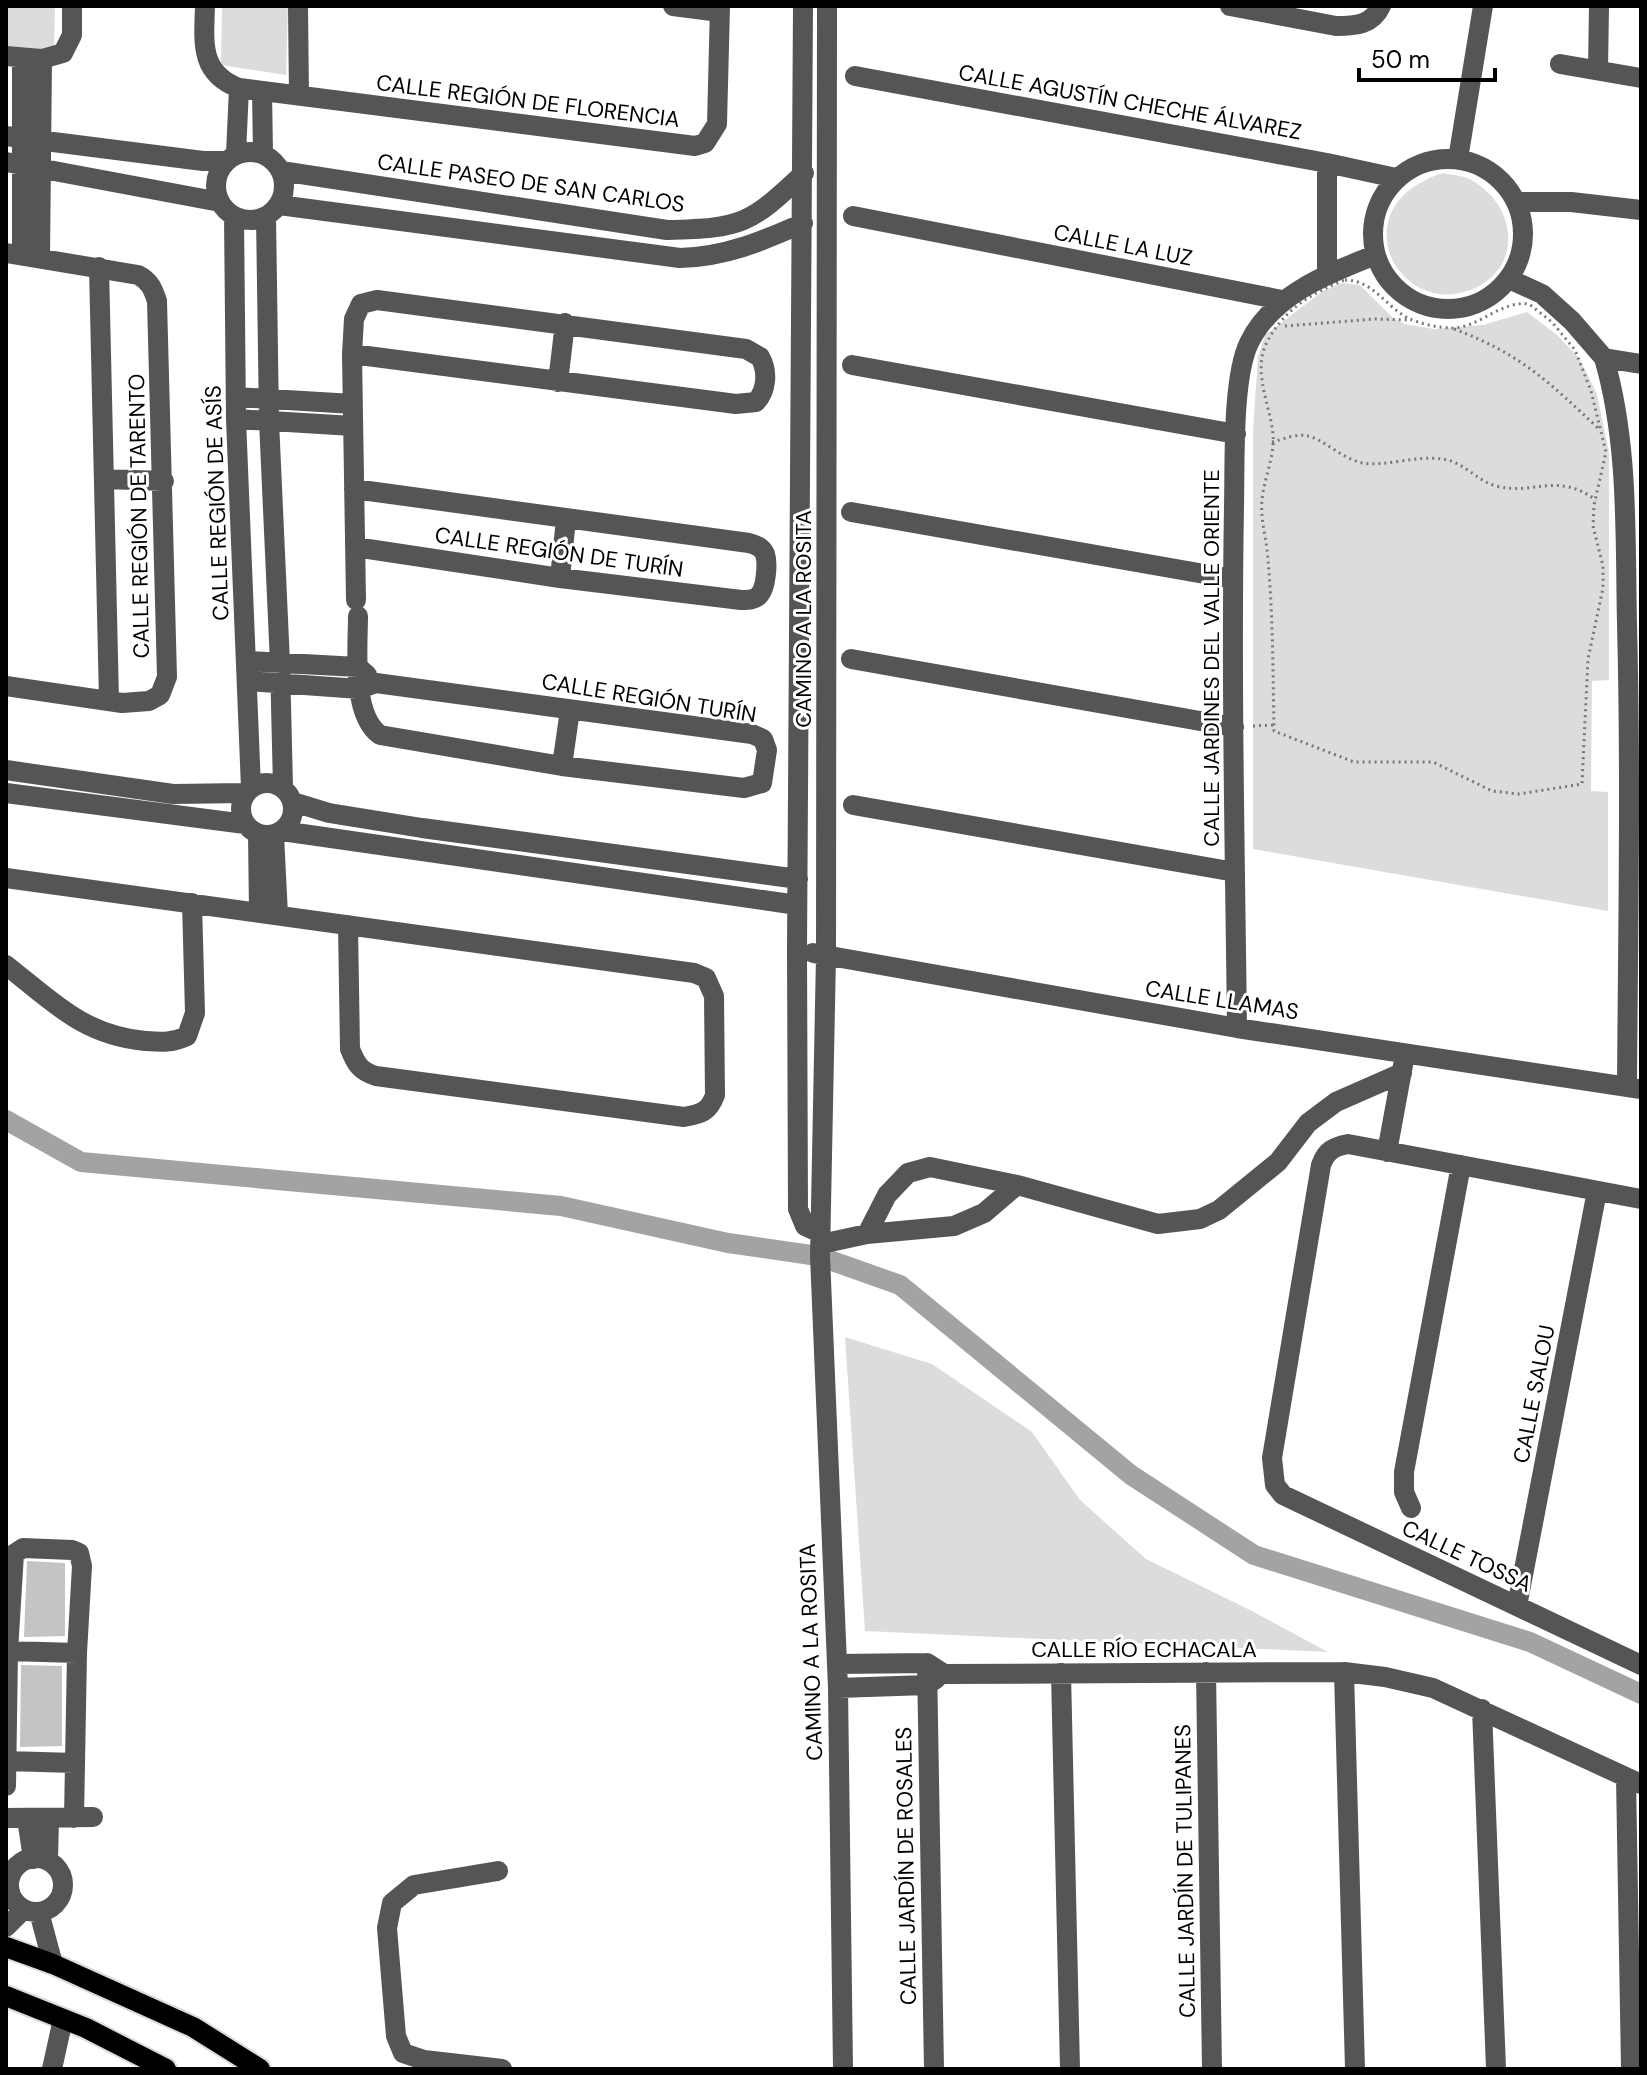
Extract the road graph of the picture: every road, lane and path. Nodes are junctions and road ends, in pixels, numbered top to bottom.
1 (72, 6) edge
2 (205, 6) edge
3 (298, 6) edge
4 (673, 6) edge
5 (803, 6) edge
6 (827, 6) edge
7 (1230, 6) edge
8 (1483, 6) edge
9 (1599, 6) edge
10 (720, 9) edge
11 (1256, 9) edge
12 (1376, 14) edge
13 (23, 58) edge
14 (1560, 64) dead end
15 (1598, 70) junction
16 (855, 76) dead end
17 (1641, 78) edge
18 (239, 88) junction
19 (262, 91) junction
20 (299, 95) junction
21 (23, 138) edge
22 (263, 154) junction
23 (232, 158) junction
24 (1458, 159) junction
25 (1327, 163) junction
26 (23, 165) edge
27 (281, 171) junction
28 (804, 173) junction
29 (1396, 178) junction
30 (1517, 202) junction
31 (227, 209) junction
32 (272, 210) junction
33 (1641, 210) edge
34 (853, 216) dead end
35 (803, 223) junction
36 (23, 255) edge
37 (1375, 255) junction
38 (99, 267) junction
39 (1327, 276) junction
40 (1509, 279) junction
41 (1282, 300) junction
42 (1416, 320) junction
43 (565, 323) junction
44 (1277, 327) junction
45 (1454, 329) junction
46 (352, 354) junction
47 (1604, 358) junction
48 (1641, 364) edge
49 (852, 365) dead end
50 (558, 382) junction
51 (236, 397) junction
52 (268, 398) junction
53 (353, 404) junction
54 (236, 419) junction
55 (269, 421) junction
56 (353, 426) junction
57 (1602, 432) junction
58 (1236, 434) junction
59 (1272, 442) junction
60 (104, 479) junction
61 (164, 481) junction
62 (354, 489) junction
63 (1596, 500) junction
64 (1633, 507) edge
65 (851, 512) dead end
66 (566, 519) junction
67 (355, 547) junction
68 (560, 578) junction
69 (1233, 579) junction
70 (1634, 648) edge
71 (851, 659) dead end
72 (358, 667) junction
73 (247, 671) junction
74 (280, 673) junction
75 (6, 686) edge
76 (368, 686) junction
77 (109, 700) junction
78 (570, 710) junction
79 (1234, 727) junction
80 (562, 766) junction
81 (6, 770) edge
82 (1635, 789) edge
83 (248, 790) junction
84 (6, 793) edge
85 (288, 795) junction
86 (853, 805) dead end
87 (265, 831) junction
88 (538, 843) junction
89 (534, 867) junction
90 (1235, 872) junction
91 (6, 878) edge
92 (798, 879) junction
93 (192, 903) junction
94 (797, 905) junction
95 (268, 914) junction
96 (348, 925) junction
97 (1635, 940) edge
98 (797, 950) junction
99 (826, 956) junction
100 (6, 965) edge
101 (1237, 1028) junction
102 (1404, 1063) junction
103 (1634, 1088) edge
104 (1387, 1152) junction
105 (1461, 1165) junction
106 (1017, 1185) junction
107 (1597, 1191) junction
108 (1641, 1199) edge
109 (867, 1234) junction
110 (820, 1244) junction
111 (1411, 1508) dead end
112 (1517, 1606) junction
113 (8, 1651) junction
114 (77, 1653) junction
115 (837, 1664) junction
116 (1641, 1665) edge
117 (1206, 1672) junction
118 (1344, 1672) junction
119 (1061, 1673) junction
120 (932, 1674) junction
121 (838, 1688) junction
122 (1482, 1709) junction
123 (6, 1761) edge
124 (75, 1763) junction
125 (1633, 1780) edge
126 (6, 1786) edge
127 (16, 1818) edge
128 (49, 1818) junction
129 (41, 1860) junction
130 (498, 1871) dead end
131 (32, 1910) junction
132 (6, 1927) edge
133 (6, 1947) edge
134 (53, 1964) junction
135 (6, 1996) edge
136 (63, 2019) junction
137 (52, 2069) edge
138 (166, 2069) edge
139 (260, 2069) edge
140 (502, 2069) edge
141 (843, 2069) edge
142 (934, 2069) edge
143 (1070, 2069) edge
144 (1212, 2069) edge
145 (1355, 2069) edge
146 (1496, 2069) edge
147 (1631, 2069) edge

1 - 13 street
2 - 18 street
3 - 20 street
4 - 10 street
5 - 28 street
6 - 99 street, CAMINO A LA ROSITA
7 - 11 street
8 - 24 street
9 - 15 street
10 - 20 street, CALLE REGIÓN DE FLORENCIA
11 - 12 street
13 - 21 street
14 - 15 street
15 - 17 street
16 - 25 street, CALLE AGUSTÍN CHECHE ÁLVAREZ
18 - 19 street, CALLE REGIÓN DE FLORENCIA
18 - 23 street
19 - 20 street, CALLE REGIÓN DE FLORENCIA
19 - 22 street
21 - 23 street
21 - 26 street
22 - 23 street
22 - 27 street
23 - 31 street
24 - 29 street
24 - 30 street
25 - 29 street, CALLE AGUSTÍN CHECHE ÁLVAREZ
25 - 39 street
26 - 31 street
26 - 36 street
27 - 28 street, CALLE PASEO DE SAN CARLOS
27 - 32 street
28 - 35 street, CAMINO A LA ROSITA
29 - 37 street
30 - 33 street
30 - 40 street
31 - 32 street
31 - 51 street, CALLE REGIÓN DE ASÍS
32 - 35 street
32 - 52 street
34 - 41 street, CALLE LA LUZ
35 - 92 street, CAMINO A LA ROSITA
36 - 38 street
37 - 39 street
37 - 40 street
38 - 60 street, CALLE REGIÓN DE TARENTO
38 - 61 street, CALLE REGIÓN DE TARENTO
39 - 41 street
40 - 47 street
41 - 58 street, CALLE JARDINES DEL VALLE ORIENTE
42 - 44 path
42 - 44 path
42 - 45 path
43 - 46 street
43 - 50 street
43 - 50 street
44 - 59 path
45 - 57 path
45 - 57 path
46 - 50 street
46 - 53 street
47 - 48 street
47 - 64 street
49 - 58 street
51 - 52 street, CALLE REGIÓN DE ASÍS
51 - 54 street, CALLE REGIÓN DE ASÍS
52 - 53 street, CALLE REGIÓN DE ASÍS
52 - 55 street
53 - 56 street
54 - 55 street, CALLE REGIÓN DE ASÍS
54 - 73 street, CALLE REGIÓN DE ASÍS
55 - 56 street, CALLE REGIÓN DE ASÍS
55 - 74 street
56 - 62 street
57 - 63 path
58 - 69 street, CALLE JARDINES DEL VALLE ORIENTE
59 - 63 path
59 - 63 path
60 - 61 street
60 - 77 street, CALLE REGIÓN DE TARENTO
61 - 77 street, CALLE REGIÓN DE TARENTO
62 - 66 street
62 - 67 street
64 - 70 street
65 - 69 street
66 - 68 street
66 - 68 street, CALLE REGIÓN DE TURÍN
67 - 68 street, CALLE REGIÓN DE TURÍN
67 - 72 street
69 - 79 street, CALLE JARDINES DEL VALLE ORIENTE
70 - 82 street
71 - 79 street
72 - 74 street
72 - 76 street
73 - 74 street
73 - 83 street, CALLE REGIÓN DE ASÍS
74 - 76 street, CALLE REGIÓN TURÍN
74 - 85 street
75 - 77 street, CALLE REGIÓN DE TARENTO
76 - 78 street, CALLE REGIÓN TURÍN
76 - 80 street, CALLE REGIÓN TURÍN
78 - 80 street
78 - 80 street, CALLE REGIÓN TURÍN
79 - 90 street, CALLE JARDINES DEL VALLE ORIENTE
81 - 83 street
82 - 97 street
83 - 85 street
83 - 87 street
84 - 87 street
85 - 87 street
85 - 88 street
86 - 90 street
87 - 89 street
87 - 95 street
88 - 89 street
88 - 92 street
89 - 94 street
90 - 101 street, CALLE JARDINES DEL VALLE ORIENTE
91 - 93 street
92 - 94 street, CAMINO A LA ROSITA
93 - 95 street
93 - 100 street
94 - 98 street, CAMINO A LA ROSITA
95 - 96 street
96 - 96 street
97 - 103 street
98 - 99 street, CALLE LLAMAS
98 - 110 street, CAMINO A LA ROSITA
99 - 101 street, CALLE LLAMAS
99 - 110 street, CAMINO A LA ROSITA
101 - 102 street, CALLE LLAMAS
102 - 103 street, CALLE LLAMAS
102 - 104 street
102 - 106 street
104 - 105 street
104 - 112 street, CALLE TOSSA
105 - 107 street
105 - 111 street
106 - 109 street
106 - 109 street
107 - 108 street
107 - 112 street, CALLE SALOU
109 - 110 street
110 - 115 street, CAMINO A LA ROSITA
112 - 116 street, CALLE TOSSA
113 - 114 street
113 - 114 street
113 - 123 street
114 - 124 street
115 - 120 street, CALLE RÍO ECHACALA
115 - 121 street, CAMINO A LA ROSITA
117 - 118 street, CALLE RÍO ECHACALA
117 - 119 street, CALLE RÍO ECHACALA
117 - 144 street, CALLE JARDÍN DE TULIPANES
118 - 122 street, CALLE RÍO ECHACALA
118 - 145 street
119 - 120 street, CALLE RÍO ECHACALA
119 - 143 street
120 - 121 street, CALLE RÍO ECHACALA
120 - 142 street, CALLE JARDÍN DE ROSALES
121 - 141 street, CAMINO A LA ROSITA
122 - 125 street, CALLE RÍO ECHACALA
122 - 146 street
123 - 124 street
123 - 126 street
124 - 128 street
125 - 147 street
127 - 128 street
127 - 129 street
128 - 129 street
129 - 131 street
129 - 131 street
130 - 140 street
131 - 132 street
131 - 134 street
133 - 134 main road
134 - 139 main road
135 - 136 main road
136 - 137 street
136 - 138 main road

